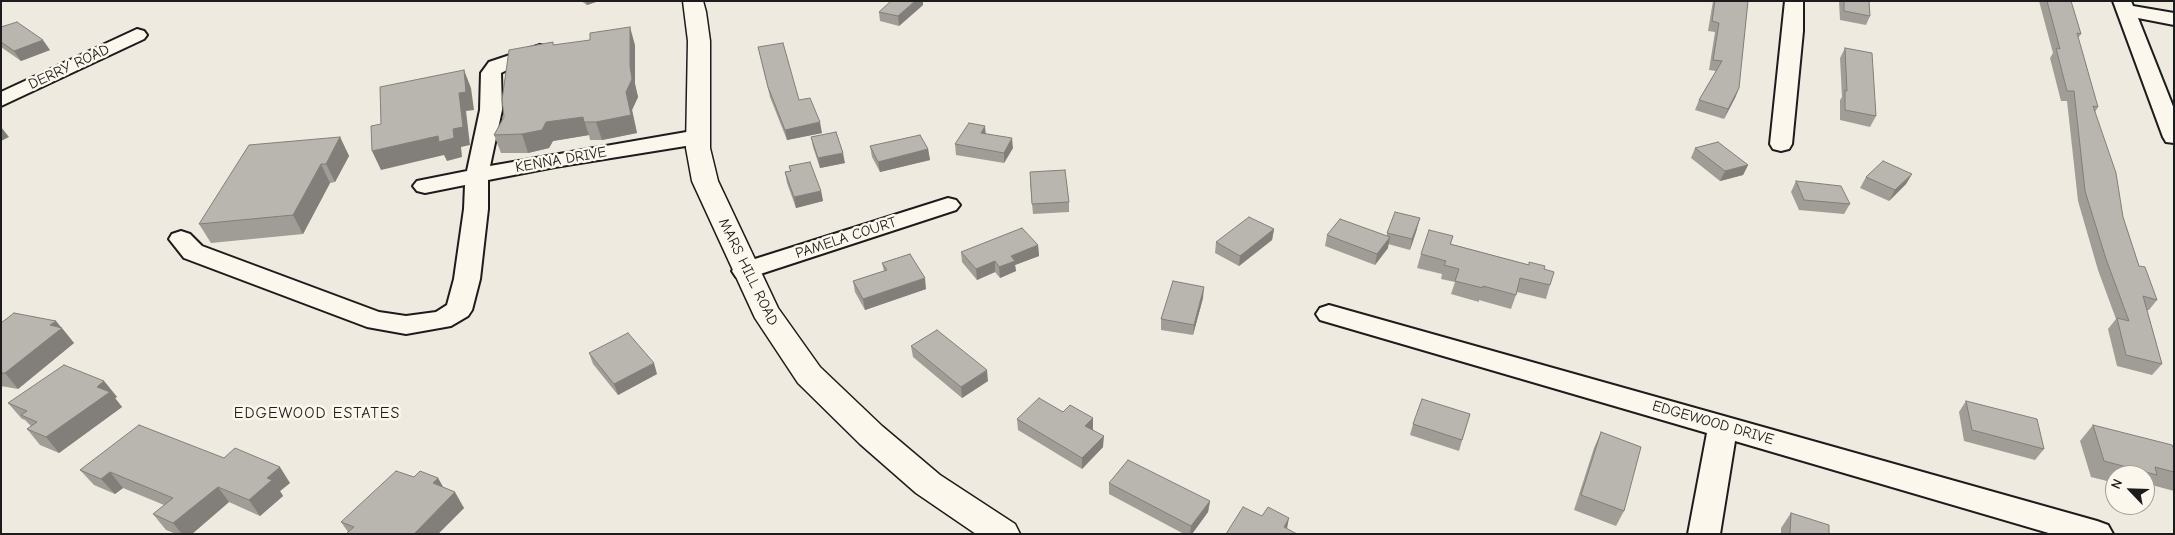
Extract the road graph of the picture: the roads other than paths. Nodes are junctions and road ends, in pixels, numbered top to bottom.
1 (692, 1) edge
2 (1794, 1) edge
3 (2123, 6) edge
4 (2174, 19) edge
5 (137, 35) dead end
6 (558, 49) edge
7 (1, 100) edge
8 (698, 137) junction
9 (2174, 137) edge
10 (1781, 144) dead end
11 (477, 176) junction
12 (425, 186) dead end
13 (948, 205) dead end
14 (181, 239) dead end
15 (745, 271) junction
16 (1329, 314) dead end
17 (1723, 426) junction
18 (1003, 534) edge
19 (1704, 534) edge
20 (2097, 534) edge

1 - 8 main road, MARS HILL ROAD
2 - 10 street
3 - 4 street
3 - 9 street
5 - 7 street, DERRY ROAD
6 - 11 street
8 - 11 street, KENNA DRIVE
8 - 15 main road, MARS HILL ROAD
11 - 12 street, KENNA DRIVE
11 - 14 street
13 - 15 street, PAMELA COURT
15 - 18 main road, MARS HILL ROAD
16 - 17 street, EDGEWOOD DRIVE
17 - 19 street
17 - 20 street, EDGEWOOD DRIVE

